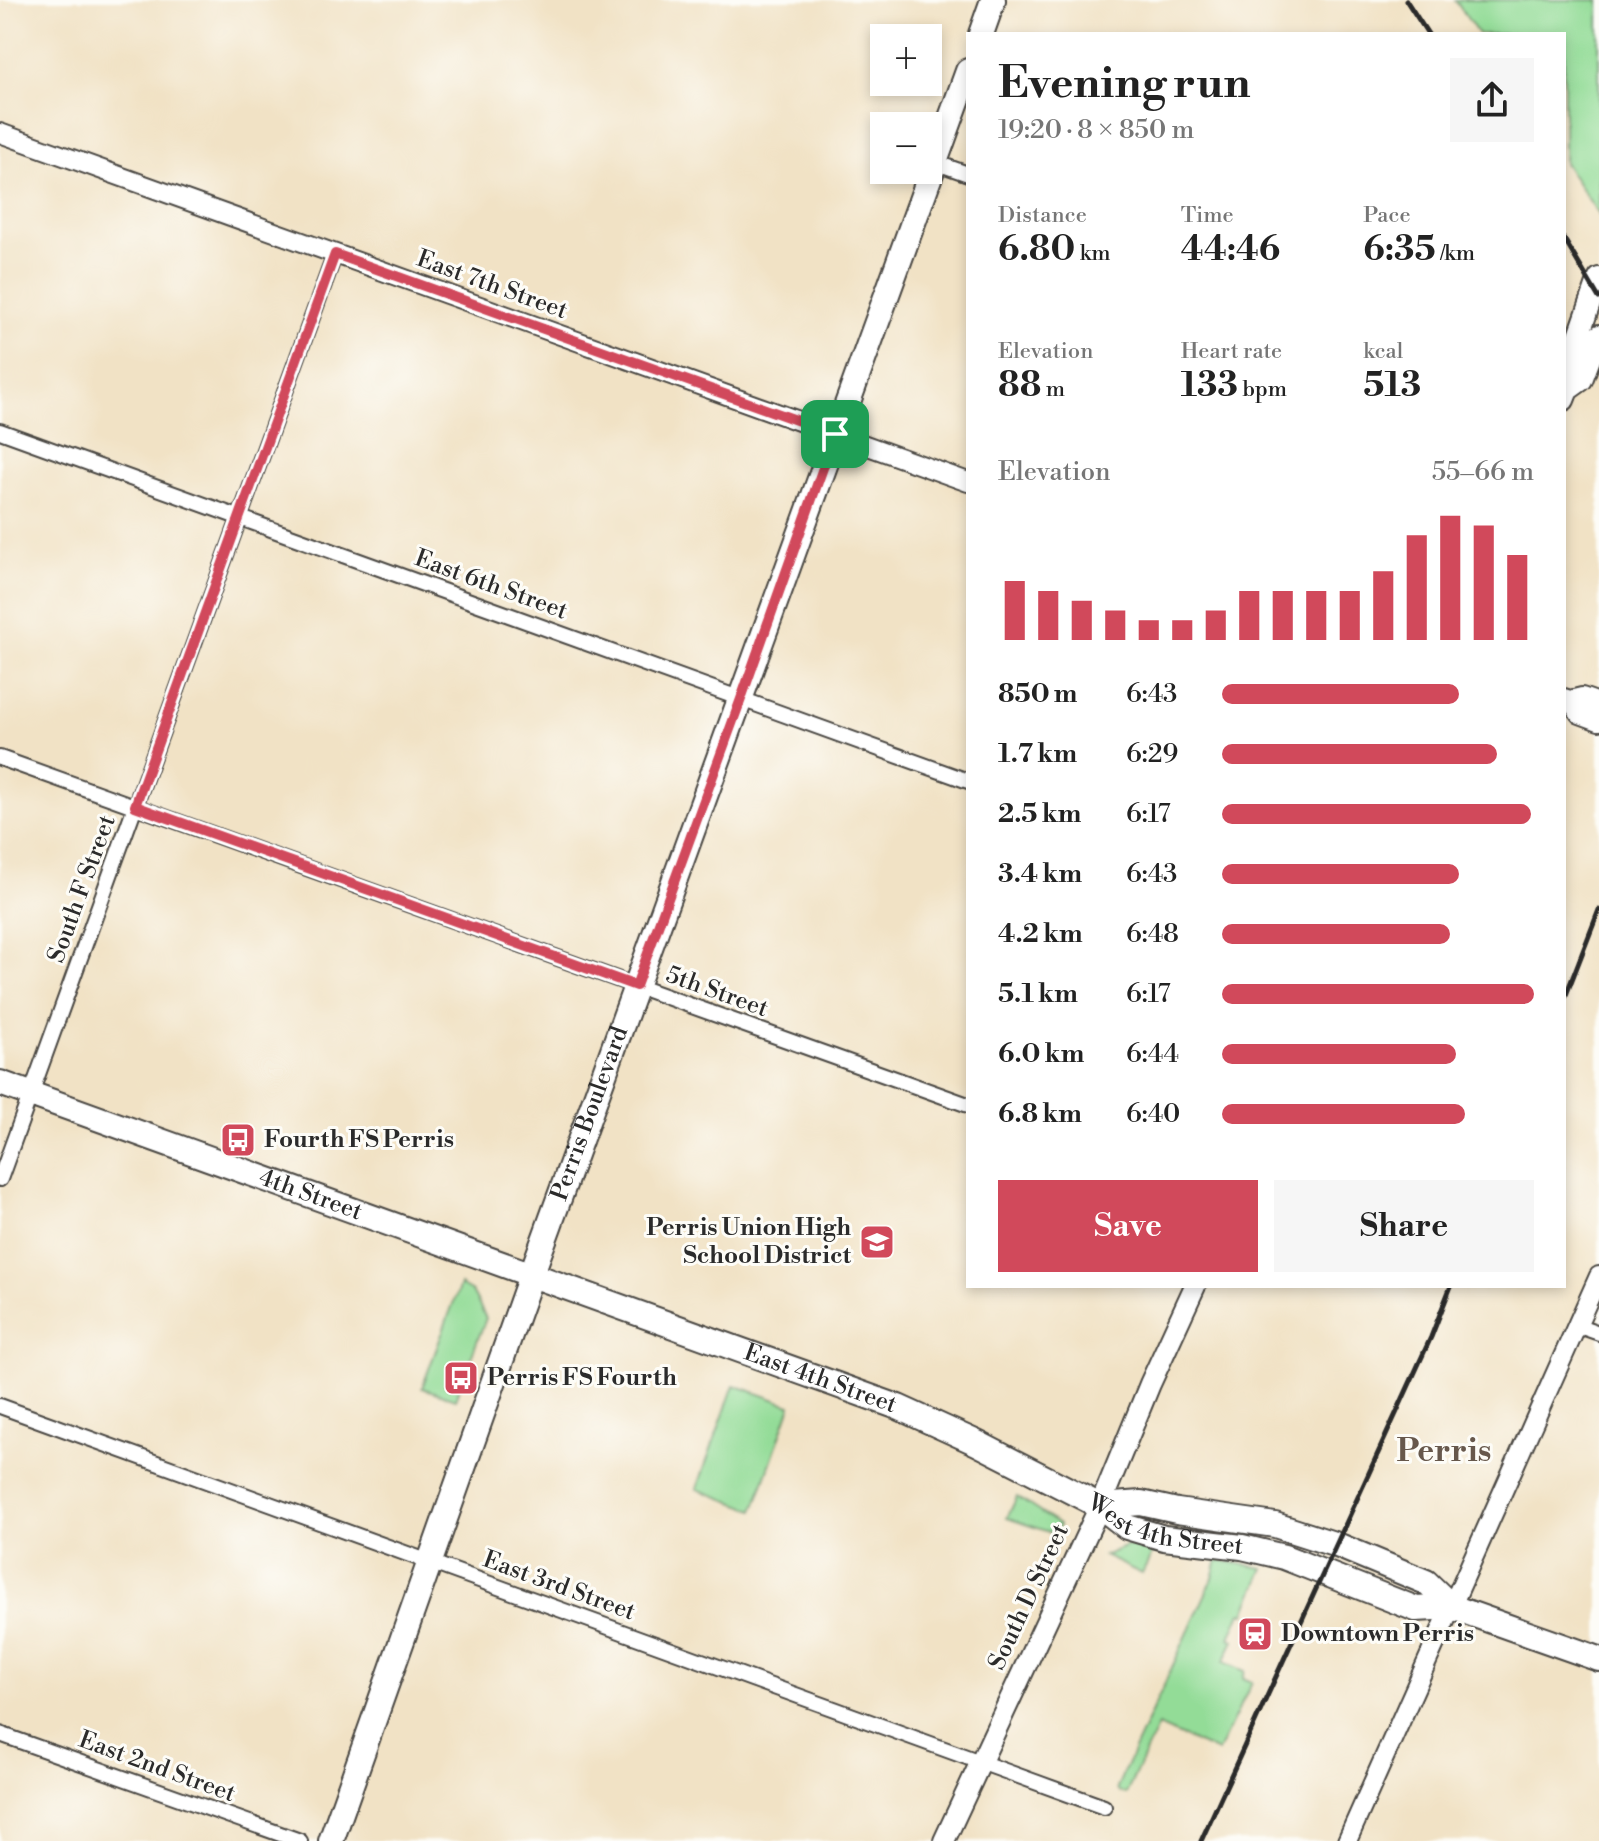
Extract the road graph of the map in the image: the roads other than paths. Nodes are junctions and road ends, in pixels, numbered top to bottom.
1 (993, 0) edge
2 (982, 32) edge
3 (966, 76) edge
4 (0, 133) edge
5 (942, 141) edge
6 (942, 165) edge
7 (966, 173) edge
8 (926, 184) edge
9 (335, 254) junction
10 (1599, 278) edge
11 (1599, 335) edge
12 (1566, 372) edge
13 (1566, 392) edge
14 (0, 431) edge
15 (835, 434) junction
16 (966, 481) edge
17 (241, 518) junction
18 (741, 699) junction
19 (1567, 699) edge
20 (1599, 703) edge
21 (1599, 721) edge
22 (0, 758) edge
23 (966, 780) edge
24 (135, 806) junction
25 (636, 986) junction
26 (0, 1083) edge
27 (31, 1094) junction
28 (966, 1104) edge
29 (0, 1179) edge
30 (532, 1273) junction
31 (1599, 1276) edge
32 (1194, 1288) edge
33 (1576, 1325) junction
34 (1599, 1333) edge
35 (0, 1406) edge
36 (1100, 1506) junction
37 (431, 1563) junction
38 (1452, 1607) junction
39 (1599, 1659) edge
40 (0, 1734) edge
41 (980, 1762) junction
42 (1104, 1807) dead end
43 (300, 1841) edge
44 (331, 1841) edge
45 (944, 1841) edge
46 (1347, 1841) edge

1 - 2 main road
3 - 5 main road, Perris Boulevard
4 - 9 street, East 7th Street
6 - 7 street
8 - 15 main road, Perris Boulevard
9 - 15 street, East 7th Street
9 - 17 street, South F Street
10 - 12 main road
11 - 13 main road
14 - 17 street, East 6th Street
15 - 16 street, East 7th Street
15 - 18 main road, Perris Boulevard
17 - 18 street, East 6th Street
17 - 24 street, South F Street
18 - 23 street, East 6th Street
18 - 25 main road, Perris Boulevard
19 - 20 street
19 - 21 street
22 - 24 street, 5th Street
24 - 25 street, 5th Street
24 - 27 street, South F Street
25 - 28 street, 5th Street
25 - 30 main road, Perris Boulevard
26 - 27 main road, 4th Street
27 - 29 street, South F Street
27 - 30 main road, 4th Street
30 - 36 main road, East 4th Street
30 - 37 main road, Perris Boulevard
31 - 33 street
32 - 36 main road, South D Street
33 - 34 street
33 - 38 street
35 - 37 street, East 3rd Street
36 - 38 main road, West 4th Street
36 - 41 main road, South D Street
37 - 41 street, East 3rd Street
37 - 44 main road, Perris Boulevard
38 - 39 main road, West 4th Street
38 - 46 street
40 - 43 street, East 2nd Street
41 - 42 street, East 3rd Street
41 - 45 main road, South D Street

